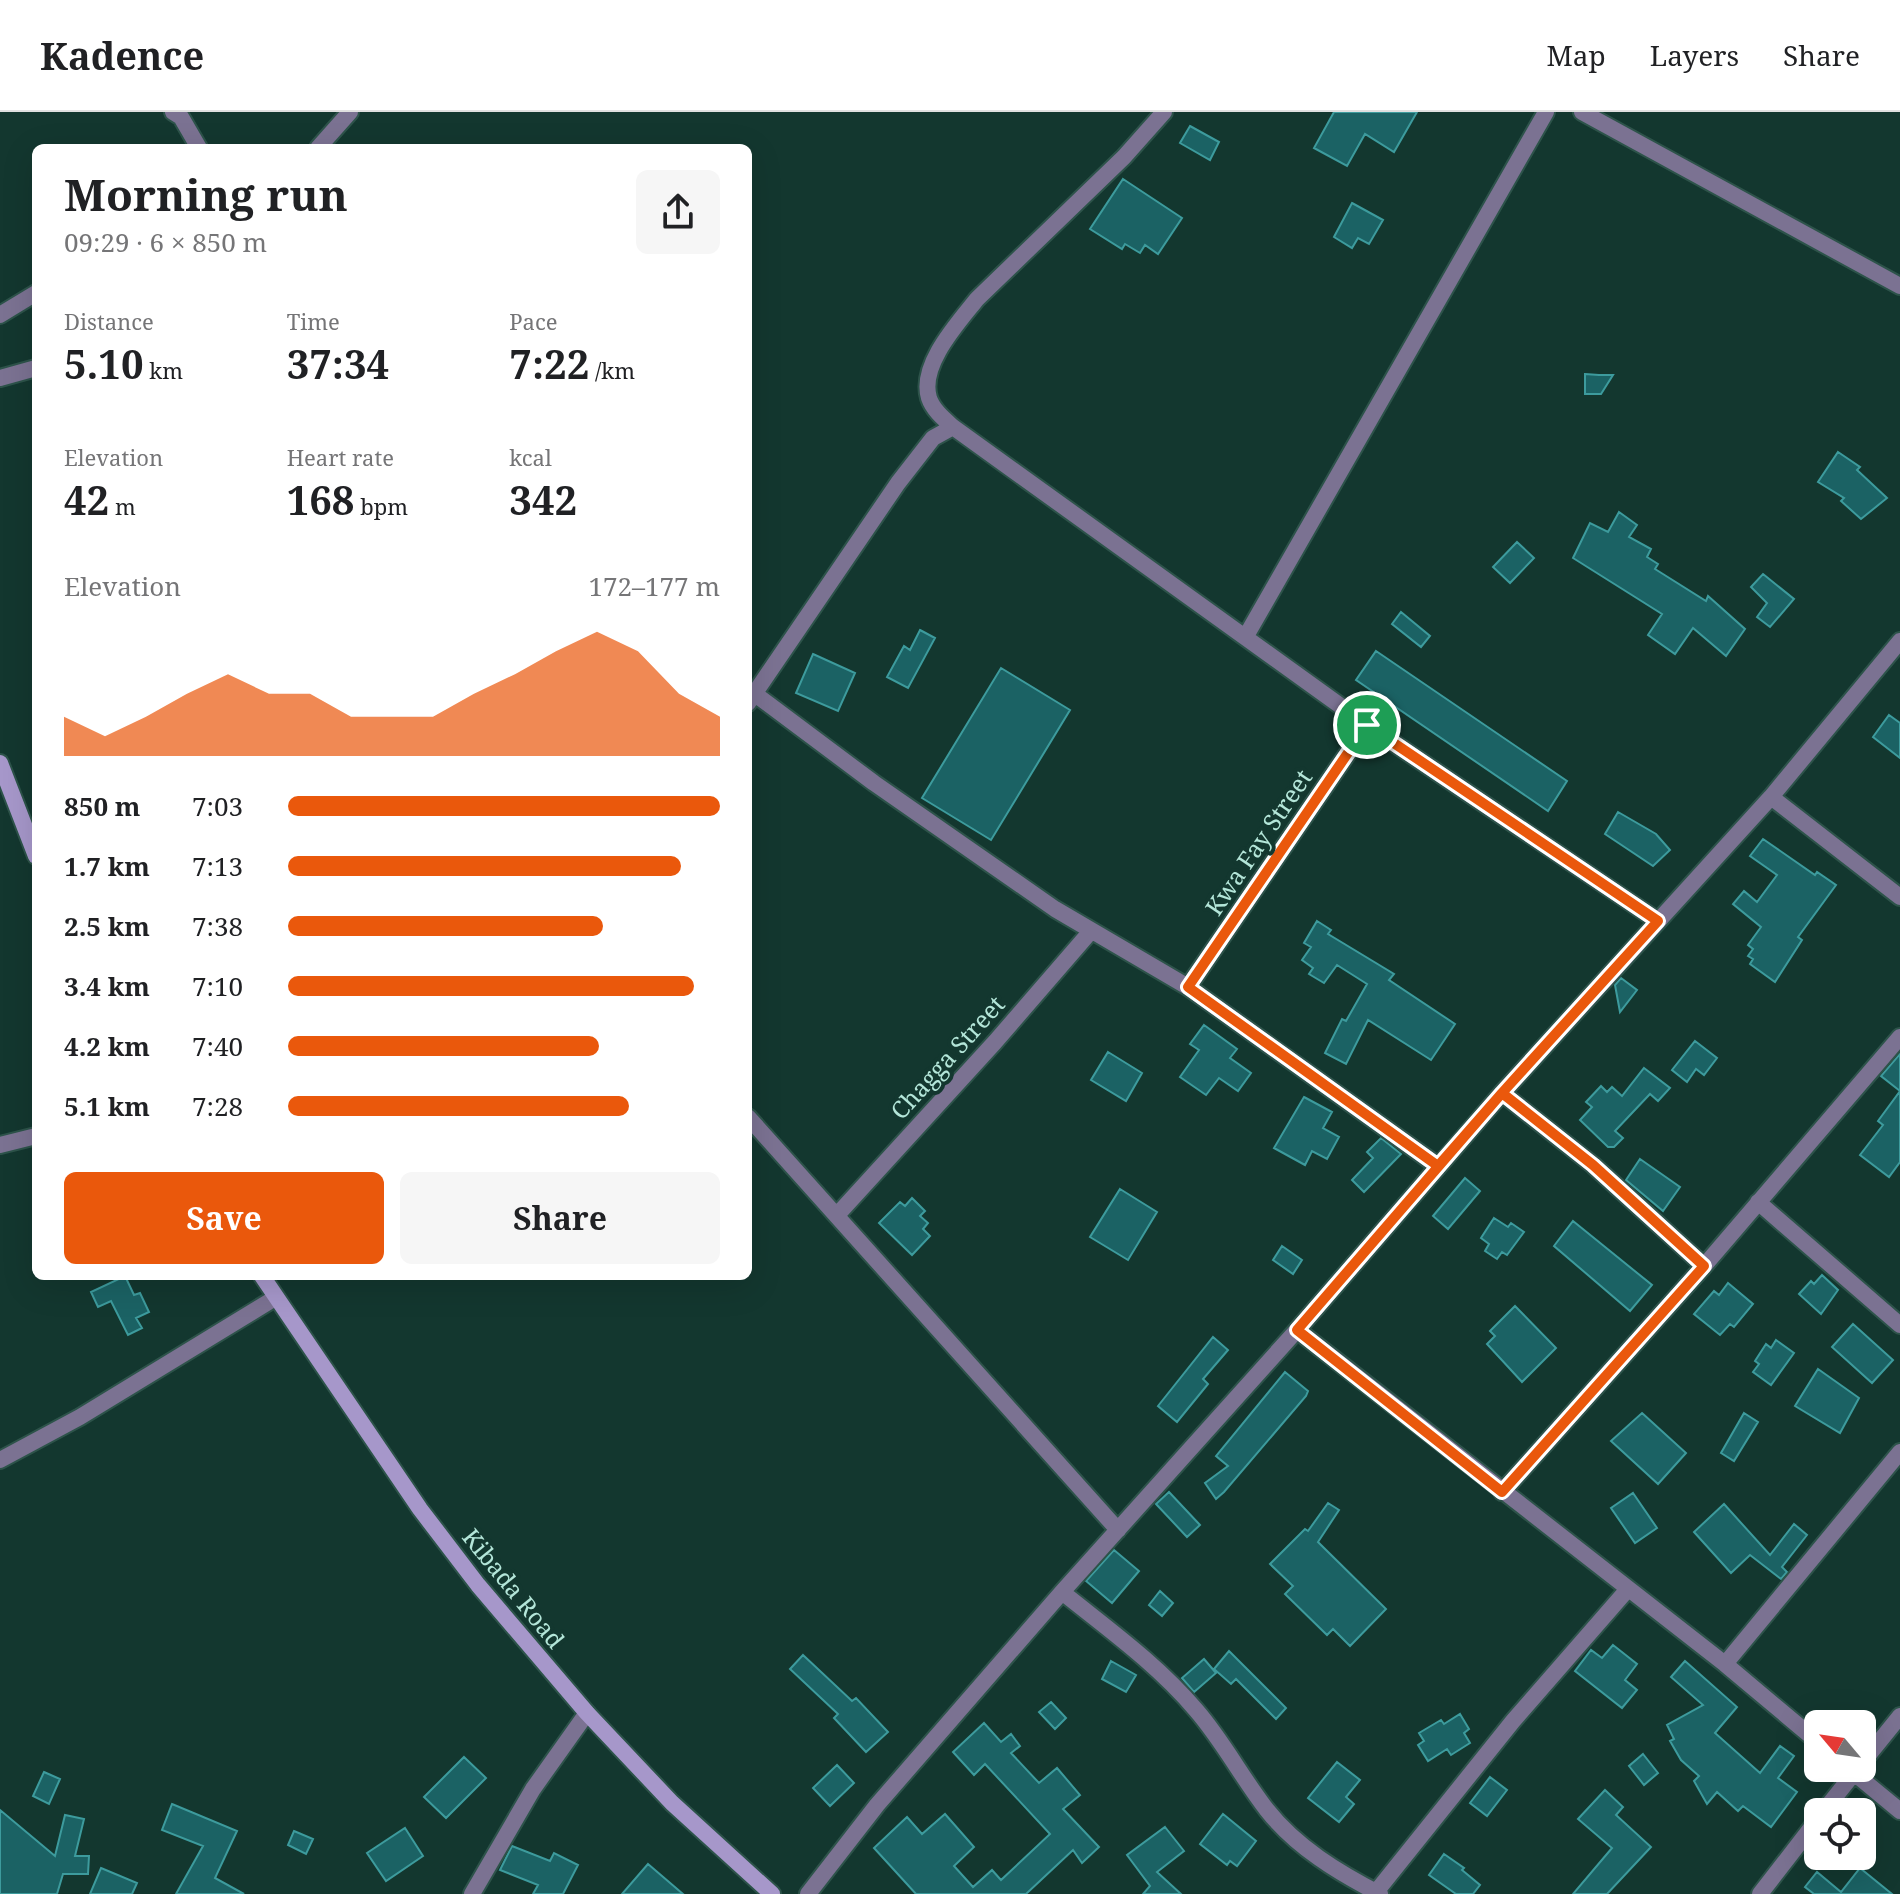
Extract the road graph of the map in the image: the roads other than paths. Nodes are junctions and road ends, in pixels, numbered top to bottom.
1 (173, 112) edge
2 (350, 112) edge
3 (1164, 112) edge
4 (1546, 112) edge
5 (1582, 112) edge
6 (197, 144) edge
7 (322, 144) edge
8 (1900, 286) edge
9 (32, 295) edge
10 (0, 315) edge
11 (32, 369) edge
12 (0, 378) edge
13 (953, 427) junction
14 (1246, 636) junction
15 (1900, 641) edge
16 (752, 697) edge
17 (752, 699) edge
18 (1367, 725) junction
19 (0, 763) edge
20 (1771, 797) junction
21 (32, 846) edge
22 (1900, 897) edge
23 (1658, 921) junction
24 (1091, 931) junction
25 (1188, 987) junction
26 (1900, 1037) edge
27 (1502, 1093) junction
28 (752, 1121) edge
29 (32, 1137) edge
30 (0, 1145) edge
31 (1438, 1166) junction
32 (1758, 1202) junction
33 (838, 1214) junction
34 (1704, 1266) junction
35 (264, 1280) edge
36 (275, 1298) junction
37 (1900, 1325) edge
38 (1297, 1330) junction
39 (1900, 1452) edge
40 (0, 1460) edge
41 (1502, 1492) junction
42 (1118, 1530) junction
43 (1628, 1589) junction
44 (1062, 1592) junction
45 (1725, 1664) junction
46 (587, 1713) junction
47 (1900, 1716) edge
48 (1804, 1730) edge
49 (1876, 1744) edge
50 (1870, 1782) edge
51 (1900, 1811) edge
52 (1804, 1837) edge
53 (1378, 1893) edge
54 (472, 1894) edge
55 (772, 1894) edge
56 (808, 1894) edge
57 (1760, 1894) edge

1 - 6 street
2 - 7 street
3 - 13 street
4 - 14 street
5 - 8 street
9 - 10 street
11 - 12 street
13 - 14 street
13 - 16 street
14 - 18 street
15 - 20 street
17 - 24 street
18 - 23 street
18 - 25 street, Kwa Fay Street
19 - 21 main road
20 - 22 street
20 - 23 street
23 - 27 street
24 - 25 street
24 - 33 street, Chagga Street
25 - 31 street
26 - 32 street
27 - 31 street
27 - 34 street
28 - 33 street
29 - 30 street
31 - 38 street
32 - 34 street
32 - 37 street
33 - 42 street
34 - 41 street
35 - 36 main road, Kibada Road
36 - 40 street
36 - 46 main road, Kibada Road
38 - 41 street
38 - 42 street
39 - 45 street
41 - 43 street
42 - 44 street
43 - 45 street
43 - 53 street
44 - 53 street
44 - 56 street
45 - 48 street
46 - 54 street
46 - 55 main road, Kibada Road
47 - 49 street
50 - 51 street
52 - 57 street

